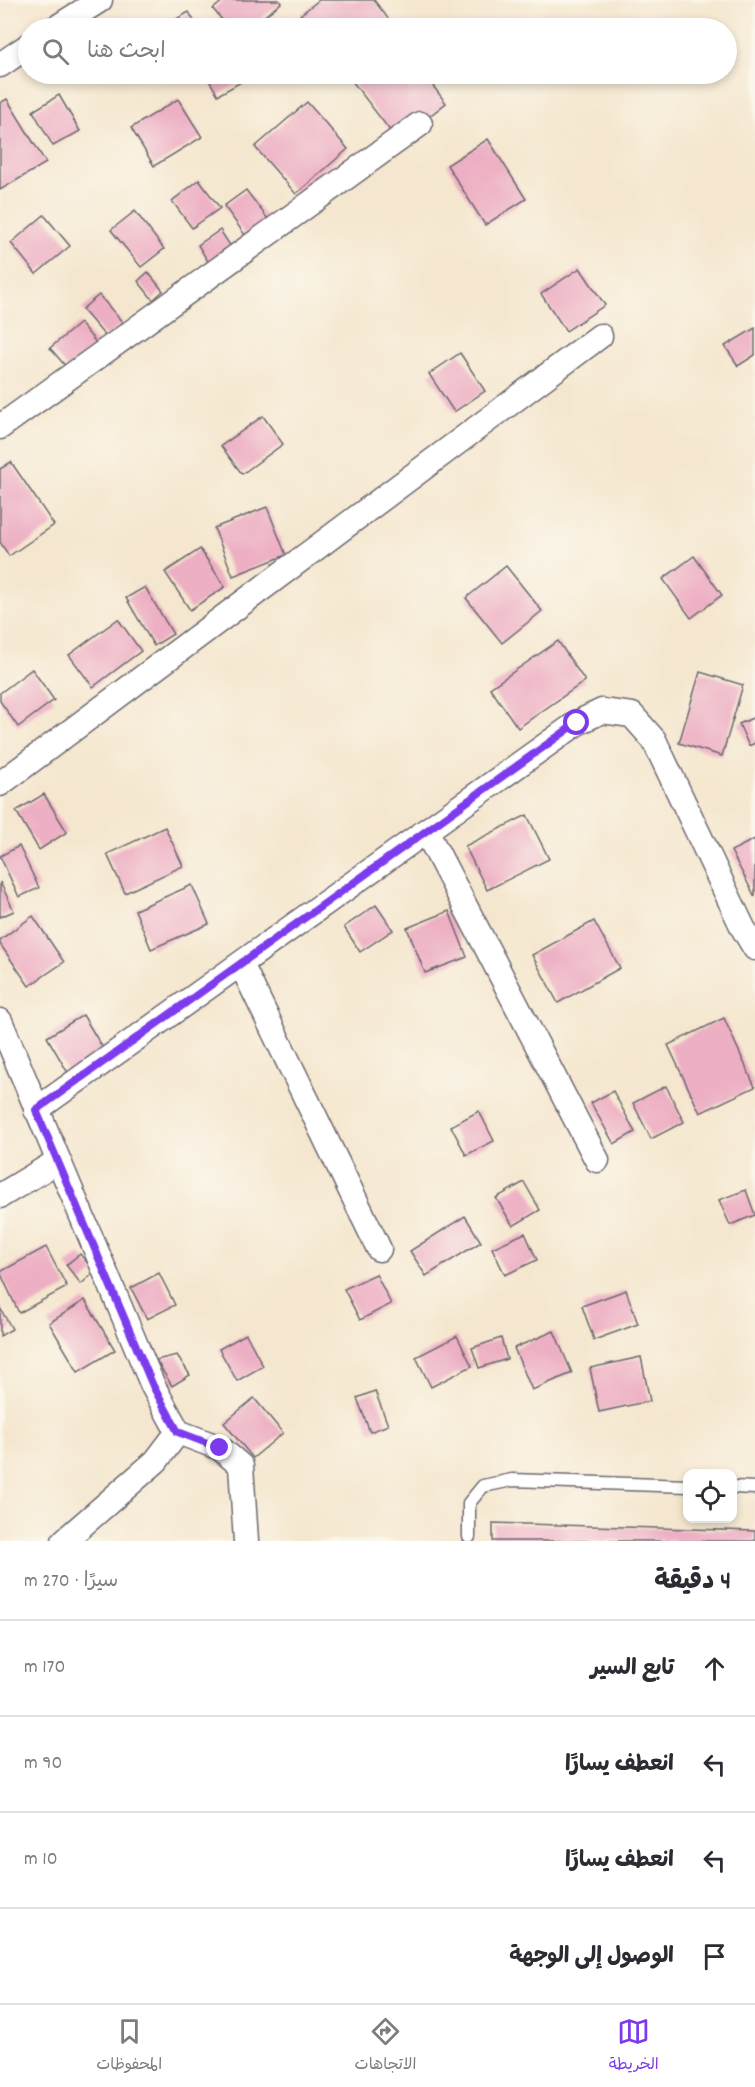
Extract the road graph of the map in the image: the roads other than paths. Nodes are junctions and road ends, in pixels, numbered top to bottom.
1 (100, 0) edge
2 (72, 18) edge
3 (18, 53) edge
4 (0, 65) edge
5 (420, 124) dead end
6 (600, 336) dead end
7 (0, 427) edge
8 (0, 784) edge
9 (426, 831) junction
10 (755, 948) edge
11 (241, 964) junction
12 (0, 1021) edge
13 (36, 1110) junction
14 (597, 1160) dead end
15 (58, 1161) junction
16 (0, 1197) edge
17 (379, 1249) dead end
18 (178, 1432) junction
19 (683, 1486) edge
20 (737, 1487) edge
21 (755, 1488) edge
22 (469, 1537) dead end
23 (64, 1541) edge
24 (246, 1541) edge

1 - 2 street
3 - 4 street
5 - 7 street
6 - 8 street
9 - 10 street
9 - 11 street
9 - 14 street
11 - 13 street
11 - 17 street
12 - 13 street
13 - 15 street
15 - 16 street
15 - 18 street
18 - 23 street
18 - 24 street
19 - 22 lane
20 - 21 lane

